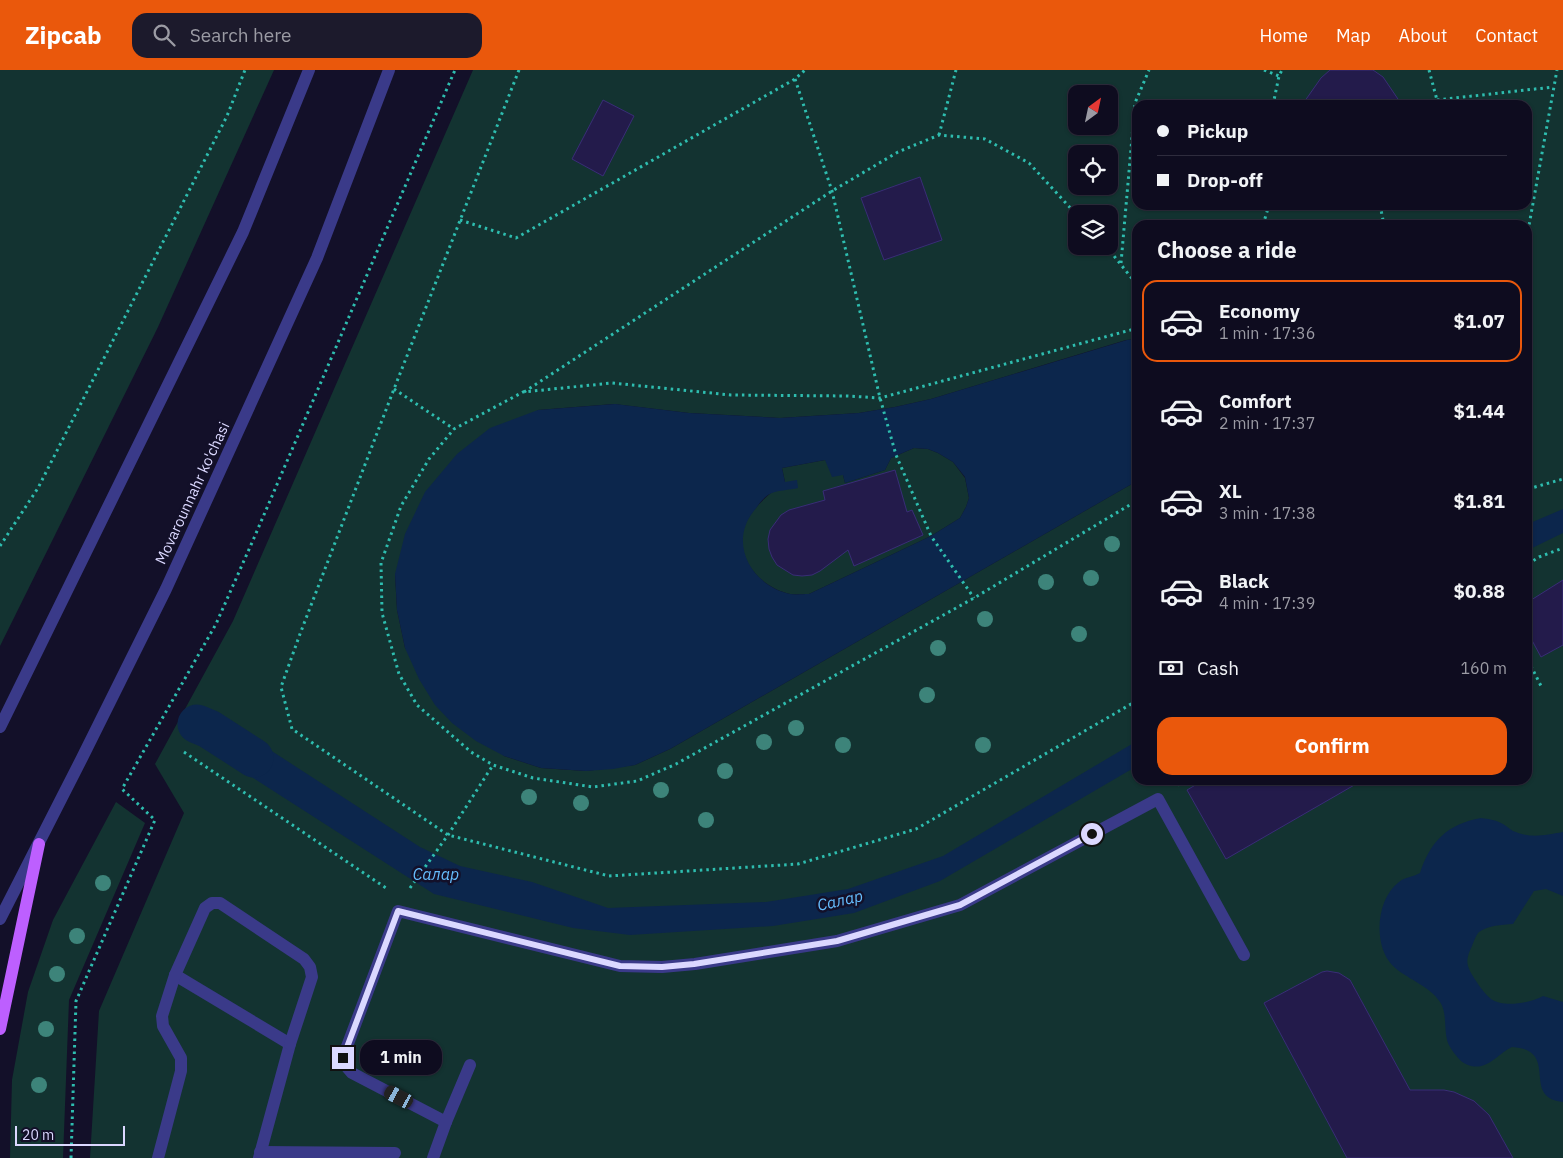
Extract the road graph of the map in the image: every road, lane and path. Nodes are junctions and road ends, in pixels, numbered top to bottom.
1 (245, 70) edge
2 (309, 70) edge
3 (389, 70) edge
4 (455, 70) edge
5 (520, 70) edge
6 (805, 70) edge
7 (956, 70) edge
8 (1149, 70) edge
9 (1264, 70) edge
10 (1282, 70) edge
11 (1429, 70) edge
12 (1557, 70) edge
13 (1278, 76) junction
14 (795, 79) junction
15 (1554, 87) junction
16 (1136, 100) edge
17 (1274, 100) edge
18 (1437, 100) joint
19 (939, 135) junction
20 (1132, 138) edge
21 (832, 191) junction
22 (1068, 205) edge
23 (1532, 210) edge
24 (460, 220) junction
25 (1114, 255) edge
26 (1121, 264) junction
27 (1132, 278) edge
28 (1132, 330) edge
29 (394, 389) junction
30 (523, 392) junction
31 (880, 398) junction
32 (454, 430) junction
33 (1563, 479) edge
34 (1532, 488) edge
35 (1132, 504) edge
36 (0, 546) edge
37 (1563, 548) edge
38 (1532, 561) edge
39 (974, 598) junction
40 (1532, 668) edge
41 (1542, 688) dead end
42 (1132, 703) edge
43 (0, 727) edge
44 (184, 752) dead end
45 (493, 765) junction
46 (448, 835) junction
47 (39, 844) junction
48 (387, 888) dead end
49 (407, 892) dead end
50 (0, 919) edge
51 (1244, 955) dead end
52 (175, 975) junction
53 (0, 1029) edge
54 (290, 1044) junction
55 (470, 1065) dead end
56 (446, 1122) junction
57 (395, 1154) dead end
58 (259, 1155) edge
59 (71, 1158) edge
60 (158, 1158) edge
61 (432, 1158) edge

1 - 36 path
2 - 43 street
3 - 47 street, Movarounnahr ko'chasi
4 - 59 path
5 - 24 path
6 - 14 path
7 - 19 path
8 - 16 path
9 - 13 path
10 - 13 path
11 - 18 path
12 - 15 path
13 - 17 path
14 - 21 path
14 - 24 path
15 - 18 path
15 - 23 path
19 - 21 path
19 - 22 path
20 - 26 path
21 - 30 path
21 - 31 path
24 - 29 path
25 - 26 path
26 - 27 path
28 - 31 path
29 - 32 path
29 - 46 path
30 - 31 path
30 - 32 path
31 - 39 path
32 - 45 path
33 - 34 path
35 - 39 path
37 - 38 path
39 - 45 path
40 - 41 path
42 - 46 path
44 - 48 path
45 - 46 path
46 - 49 path
47 - 50 street, Movarounnahr ko'chasi
47 - 53 main road
51 - 56 street
52 - 54 street
52 - 54 street
52 - 60 street
54 - 58 street
55 - 56 street
56 - 61 street
57 - 58 street

